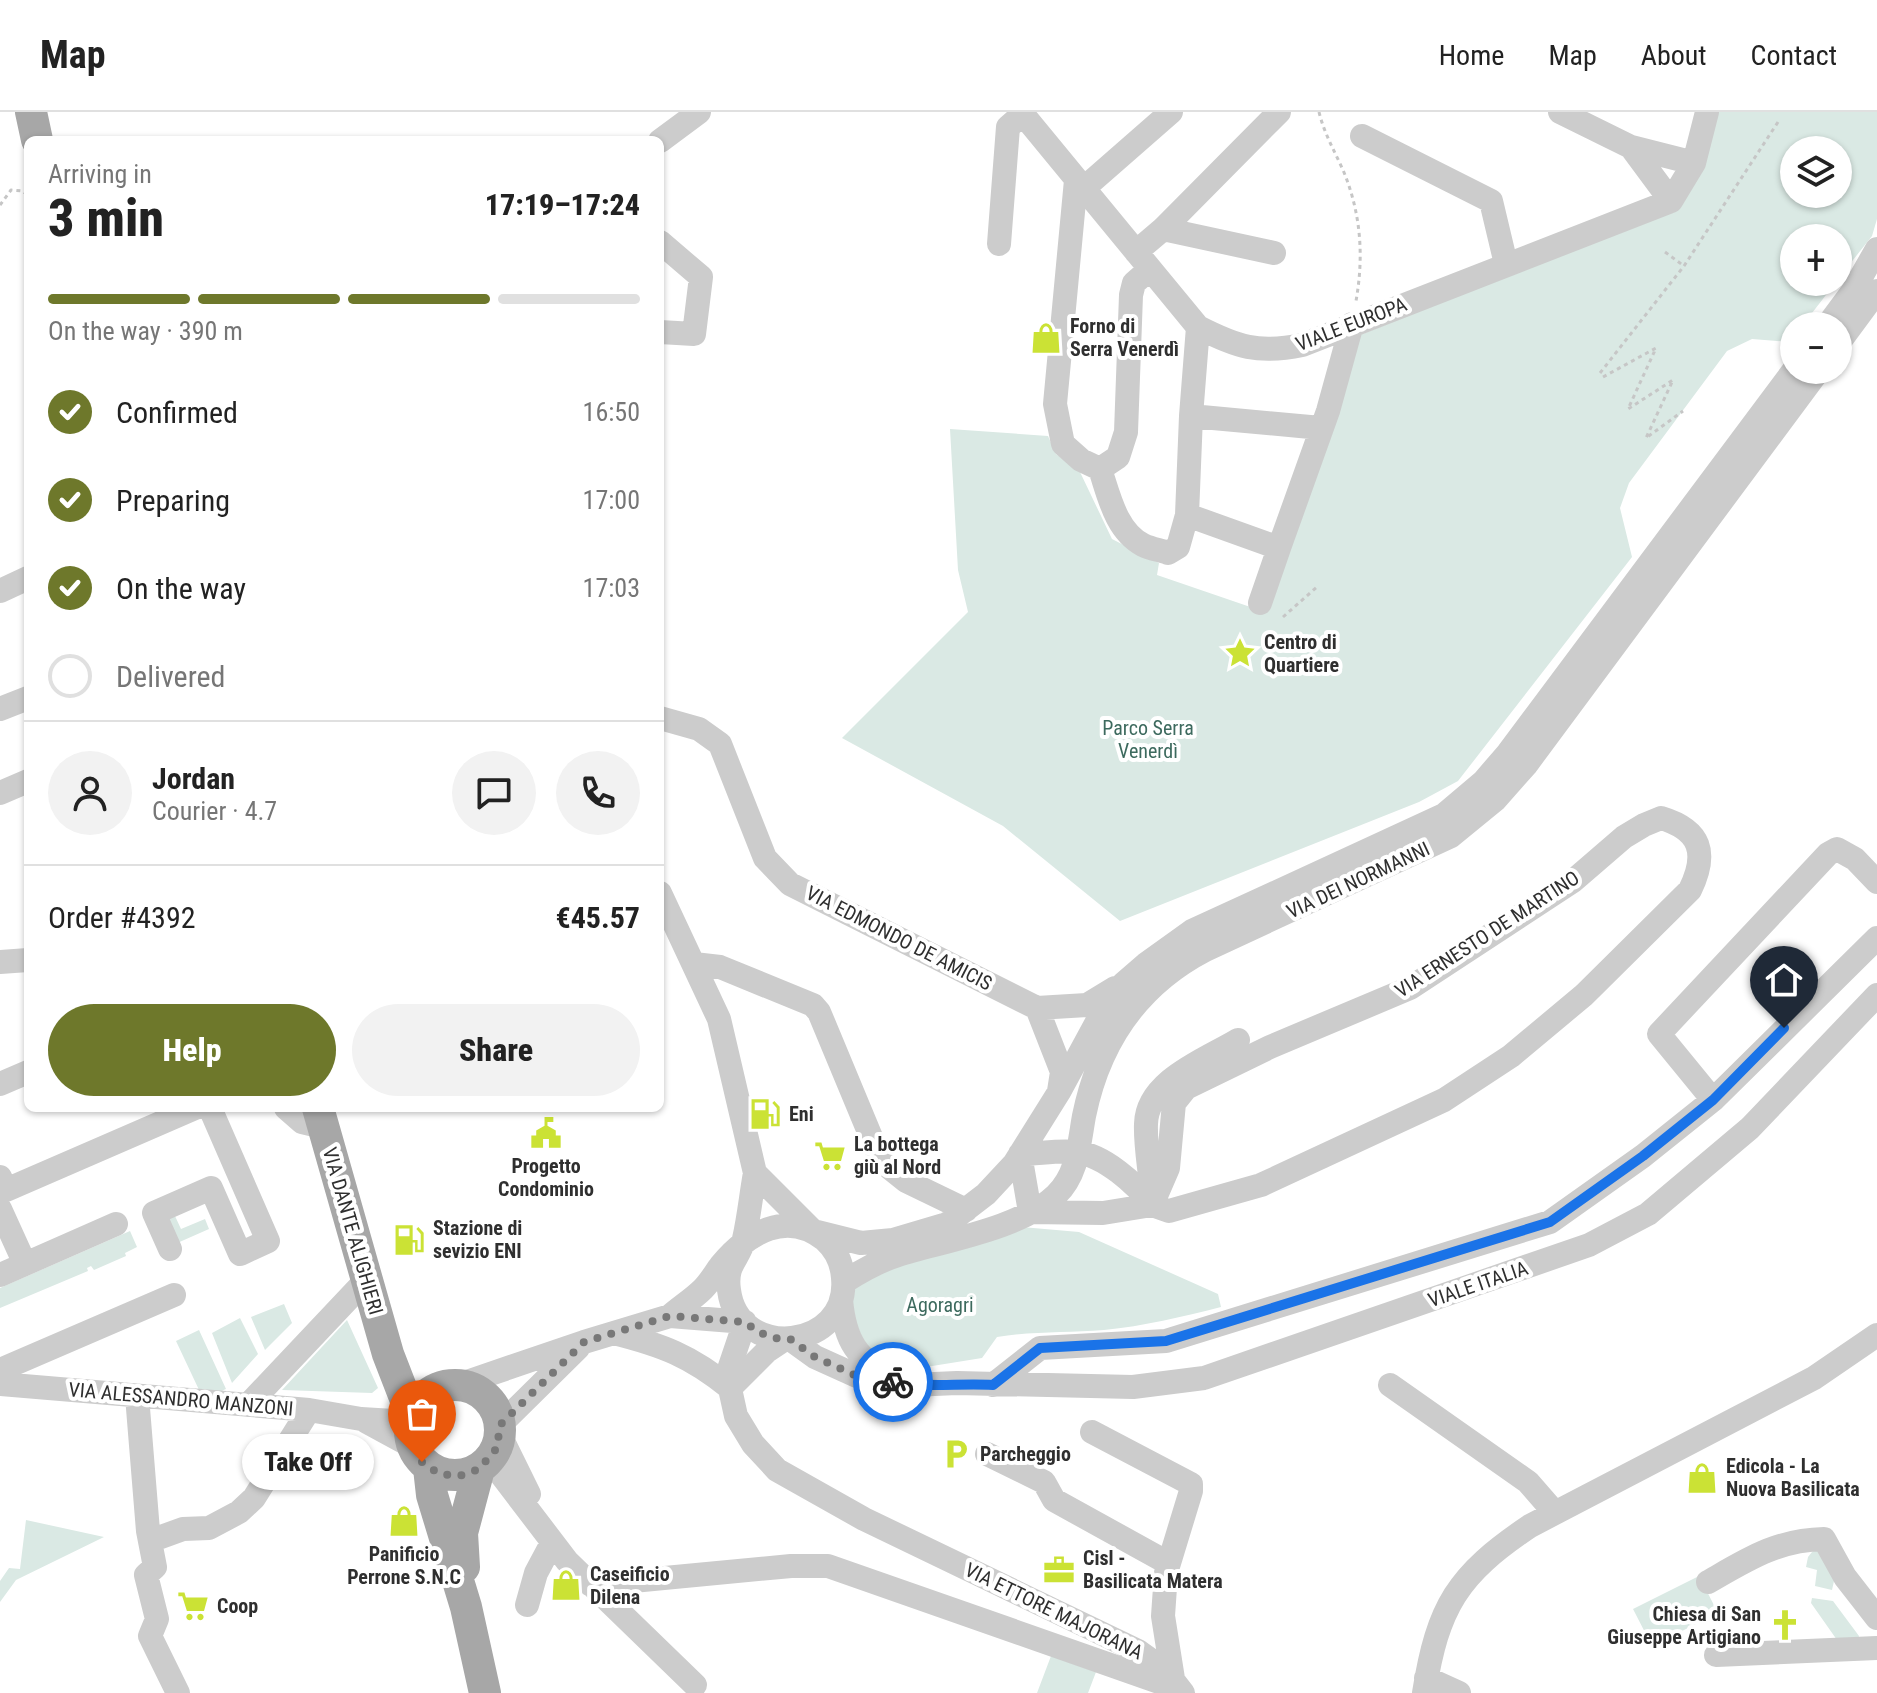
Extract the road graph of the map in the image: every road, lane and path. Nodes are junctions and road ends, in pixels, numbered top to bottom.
1 (681, 112) edge
2 (699, 112) edge
3 (1171, 112) edge
4 (1319, 112) edge
5 (1560, 112) edge
6 (1707, 112) edge
7 (1022, 113) edge
8 (1263, 117) edge
9 (1778, 122) dead end
10 (653, 136) edge
11 (1362, 136) dead end
12 (664, 138) edge
13 (1631, 147) junction
14 (1694, 163) junction
15 (1080, 184) junction
16 (24, 192) edge
17 (1671, 201) junction
18 (0, 205) edge
19 (1163, 229) junction
20 (999, 244) dead end
21 (664, 245) edge
22 (1877, 249) edge
23 (1665, 252) dead end
24 (1274, 253) dead end
25 (1143, 260) junction
26 (1506, 264) junction
27 (1684, 266) junction
28 (1877, 291) edge
29 (1837, 312) edge
30 (1352, 324) junction
31 (1852, 325) edge
32 (1198, 327) junction
33 (664, 332) edge
34 (1784, 384) edge
35 (1809, 384) edge
36 (1683, 411) dead end
37 (1191, 416) junction
38 (1321, 428) junction
39 (1100, 469) junction
40 (1187, 515) junction
41 (1279, 548) junction
42 (24, 580) edge
43 (1318, 586) dead end
44 (0, 591) edge
45 (1260, 603) dead end
46 (1283, 617) dead end
47 (24, 700) edge
48 (0, 709) edge
49 (664, 719) edge
50 (24, 783) edge
51 (0, 793) edge
52 (1877, 882) edge
53 (664, 901) edge
54 (1877, 938) edge
55 (24, 960) edge
56 (0, 962) edge
57 (694, 964) junction
58 (1124, 983) junction
59 (1877, 995) edge
60 (1037, 1008) junction
61 (1238, 1040) dead end
62 (24, 1074) edge
63 (0, 1084) edge
64 (1059, 1092) junction
65 (1713, 1100) junction
66 (186, 1112) edge
67 (212, 1112) edge
68 (291, 1112) edge
69 (321, 1117) edge
70 (1078, 1152) junction
71 (1020, 1154) junction
72 (755, 1173) junction
73 (1, 1195) edge
74 (1152, 1205) junction
75 (966, 1210) junction
76 (1030, 1212) junction
77 (116, 1224) dead end
78 (813, 1231) junction
79 (744, 1243) junction
80 (170, 1249) dead end
81 (25, 1264) junction
82 (0, 1275) edge
83 (367, 1279) junction
84 (842, 1291) junction
85 (174, 1295) dead end
86 (670, 1316) junction
87 (745, 1322) junction
88 (612, 1333) junction
89 (1877, 1335) edge
90 (787, 1339) junction
91 (584, 1342) junction
92 (388, 1354) junction
93 (0, 1370) edge
94 (898, 1383) junction
95 (0, 1384) edge
96 (993, 1385) junction
97 (1390, 1385) dead end
98 (448, 1386) junction
99 (730, 1388) junction
100 (137, 1396) junction
101 (248, 1405) junction
102 (309, 1410) junction
103 (1092, 1432) dead end
104 (416, 1438) junction
105 (492, 1447) junction
106 (987, 1454) dead end
107 (1555, 1513) junction
108 (150, 1541) junction
109 (1168, 1563) junction
110 (1708, 1582) dead end
111 (591, 1585) junction
112 (466, 1607) junction
113 (1163, 1616) junction
114 (1877, 1618) edge
115 (1877, 1648) edge
116 (1138, 1651) junction
117 (1716, 1655) dead end
118 (695, 1685) dead end
119 (1425, 1686) edge
120 (1180, 1689) edge
121 (178, 1693) edge
122 (485, 1693) edge
123 (1459, 1693) edge

1 - 10 street
2 - 12 street
3 - 15 street
4 - 30 path
5 - 13 street
6 - 14 street
7 - 15 street, VIALE EUROPA
7 - 20 street
8 - 19 street
9 - 27 path
11 - 26 street
13 - 14 street
13 - 17 street
14 - 17 street
15 - 25 street, VIALE EUROPA
15 - 39 street
16 - 18 path
17 - 26 street, VIALE EUROPA
19 - 24 street
19 - 25 street
21 - 33 street
22 - 29 street
23 - 27 path
25 - 32 street, VIALE EUROPA
25 - 39 street
26 - 30 street, VIALE EUROPA
27 - 36 path
28 - 31 street
30 - 32 street, VIALE EUROPA
30 - 38 street
32 - 37 street
34 - 58 street, VIA DEI NORMANNI
35 - 70 street, VIA DEI NORMANNI
37 - 38 street
37 - 40 street
38 - 41 street
39 - 40 street
40 - 41 street
41 - 45 street
42 - 44 street
43 - 46 path
47 - 48 street
49 - 60 street, VIA EDMONDO DE AMICIS
50 - 51 street
52 - 65 street
53 - 57 street
54 - 65 street, VIALE ITALIA
55 - 56 street
57 - 72 street
57 - 75 street
58 - 60 street
58 - 64 street, VIA DEI NORMANNI
59 - 96 street, VIALE ITALIA
60 - 64 street
61 - 74 street
62 - 63 street
64 - 71 street, VIA DEI NORMANNI
65 - 96 street, VIALE ITALIA
66 - 73 street
67 - 80 street
68 - 69 street
69 - 83 main road, VIA DANTE ALIGHIERI
70 - 71 street
70 - 74 street
70 - 76 street, VIA DEI NORMANNI
71 - 75 street, VIA DEI NORMANNI
71 - 76 street
72 - 78 street
72 - 79 street
73 - 81 street
74 - 74 street, VIA ERNESTO DE MARTINO
74 - 76 street, VIA ERNESTO DE MARTINO
75 - 78 street, VIA DEI NORMANNI
76 - 84 street, VIA DEI NORMANNI
77 - 81 street
78 - 79 street
78 - 84 street
79 - 86 street
79 - 87 street
81 - 82 street
83 - 92 main road, VIA DANTE ALIGHIERI
83 - 101 street
84 - 90 street
84 - 94 street
85 - 93 street
86 - 87 street
86 - 88 street
87 - 90 street
87 - 99 street, VIA ETTORE MAJORANA
88 - 91 street
88 - 99 street
89 - 107 street
90 - 94 street, VIALE ITALIA
90 - 99 street
91 - 98 street
91 - 105 street
92 - 98 main road
92 - 104 main road, VIA DANTE ALIGHIERI
94 - 96 street, VIALE ITALIA
95 - 100 street, VIA ALESSANDRO MANZONI
97 - 107 street
98 - 104 main road
98 - 105 main road
99 - 116 street, VIA ETTORE MAJORANA
100 - 101 street, VIA ALESSANDRO MANZONI
100 - 108 street
101 - 102 street, VIA ALESSANDRO MANZONI
102 - 104 street, VIA ALESSANDRO MANZONI
102 - 108 street
103 - 109 street
104 - 105 main road
104 - 112 main road, VIA DANTE ALIGHIERI
105 - 111 street
105 - 112 main road, VIA DANTE ALIGHIERI
106 - 109 street
107 - 119 street
108 - 121 street
109 - 113 street
110 - 114 street
111 - 118 street
111 - 120 street, VIA ETTORE MAJORANA
112 - 122 main road, VIA DANTE ALIGHIERI
113 - 116 street
113 - 120 street
115 - 117 street
116 - 120 street, VIA ETTORE MAJORANA
119 - 123 street

